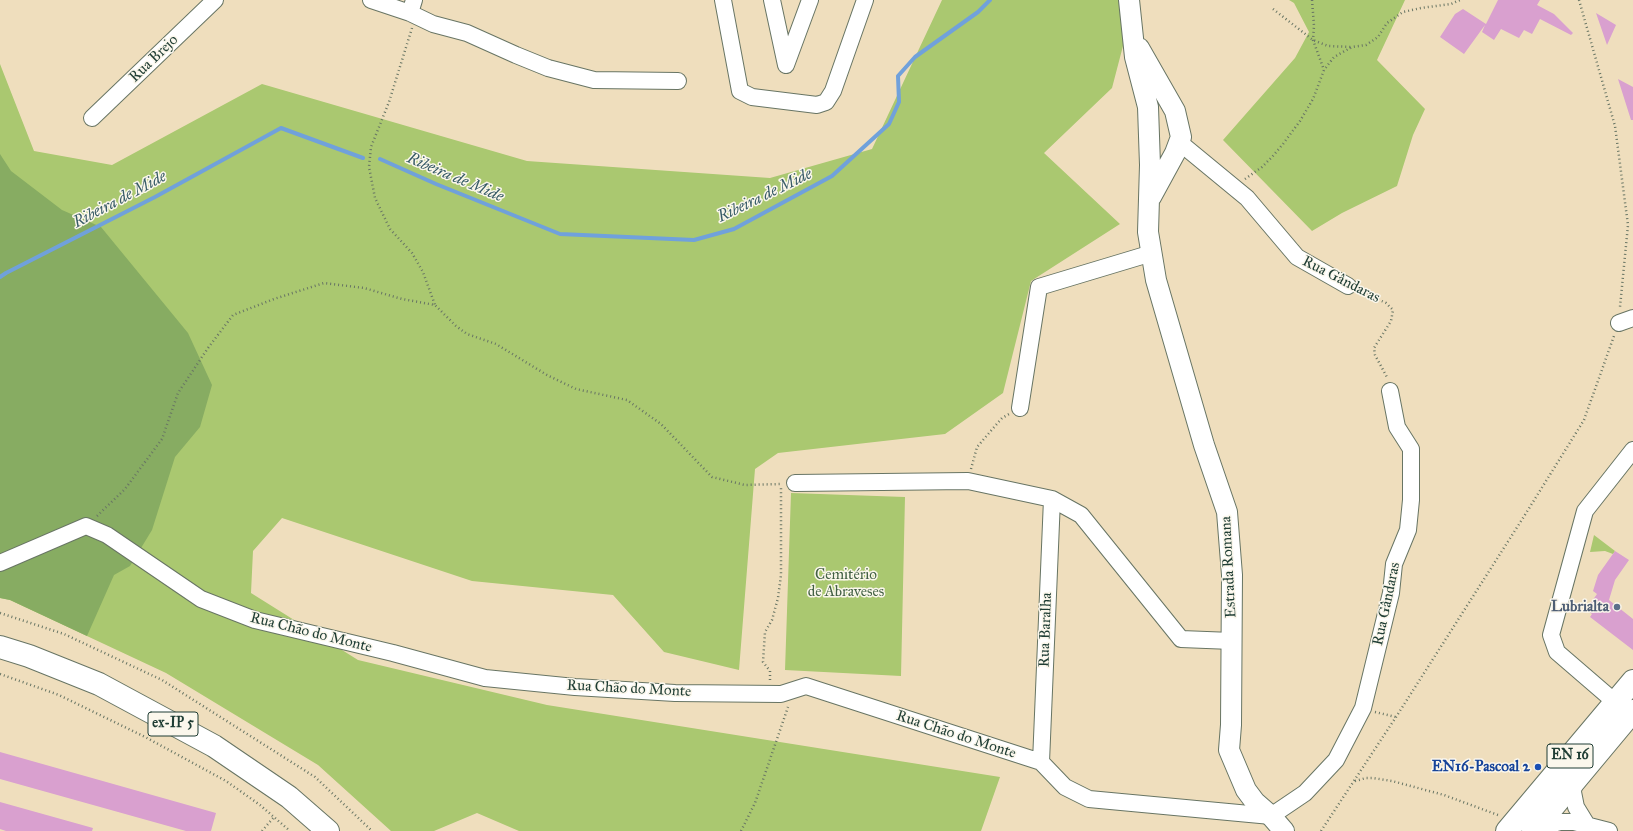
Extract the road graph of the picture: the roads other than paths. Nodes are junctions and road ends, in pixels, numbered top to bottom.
1 (215, 0) edge
2 (371, 0) edge
3 (723, 0) edge
4 (772, 0) edge
5 (810, 0) edge
6 (865, 0) edge
7 (1129, 0) edge
8 (413, 10) edge
9 (1133, 38) junction
10 (678, 81) dead end
11 (92, 118) dead end
12 (1179, 142) junction
13 (1149, 200) junction
14 (1152, 254) junction
15 (1348, 286) road end
16 (1390, 391) road end
17 (1020, 408) road end
18 (1633, 450) edge
19 (788, 484) road end
20 (1052, 498) junction
21 (0, 562) edge
22 (1232, 641) junction
23 (0, 647) edge
24 (1633, 681) edge
25 (1624, 707) edge
26 (1041, 762) junction
27 (1574, 782) junction
28 (1271, 816) junction
29 (1503, 823) edge
30 (1587, 825) junction
31 (1534, 830) edge
32 (328, 831) edge
33 (1284, 831) edge
34 (1609, 831) edge

1 - 11 street, Rua Brejo
2 - 8 street
3 - 6 street
4 - 5 street
7 - 9 street, Estrada Romana
8 - 10 street
9 - 12 street, Estrada Romana
9 - 13 street, Estrada Romana
12 - 13 street, Estrada Romana
12 - 15 street, Rua Gândaras
13 - 14 street, Estrada Romana
14 - 17 street
14 - 22 street, Estrada Romana
16 - 28 street, Rua Gândaras
18 - 25 street
19 - 20 street
20 - 22 street
20 - 26 street, Rua Baralha
21 - 26 street, Rua Chão do Monte
22 - 28 street, Estrada Romana
23 - 32 main road, ex-IP 5
24 - 25 main road, EN 16
25 - 27 main road, EN 16
25 - 29 main road, EN 16
26 - 28 street, Rua Chão do Monte
27 - 30 street
27 - 31 main road, EN 16
28 - 33 street, Estrada Romana
30 - 31 street
30 - 34 street

